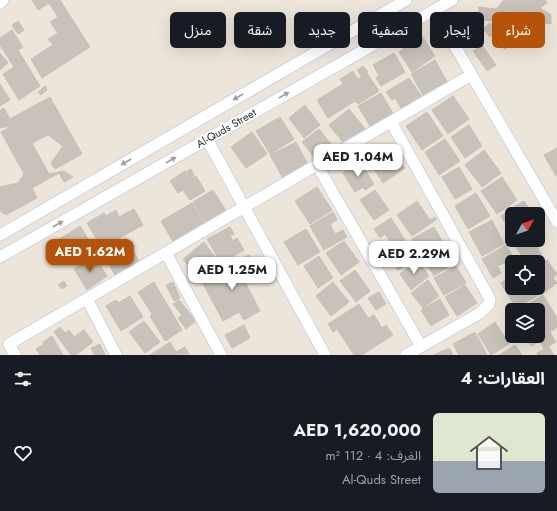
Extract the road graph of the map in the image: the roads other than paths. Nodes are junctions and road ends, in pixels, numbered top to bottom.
1 (2, 0) edge
2 (406, 0) edge
3 (452, 0) edge
4 (0, 3) edge
5 (434, 10) junction
6 (471, 75) junction
7 (391, 122) junction
8 (207, 139) junction
9 (318, 165) junction
10 (244, 207) junction
11 (557, 222) edge
12 (0, 234) edge
13 (166, 253) junction
14 (0, 257) edge
15 (87, 299) junction
16 (421, 346) junction
17 (15, 355) edge
18 (116, 355) edge
19 (221, 355) edge
20 (325, 355) edge
21 (406, 355) edge

1 - 4 street
2 -> 12 street, Al-Quds Street
3 - 5 street, Al-Quds Street
5 - 6 street
8 -> 5 street, Al-Quds Street
6 - 7 street
6 - 11 street
7 - 9 street
7 - 16 street
8 - 10 street
14 -> 8 street, Al-Quds Street
9 - 10 street
9 - 16 street
10 - 13 street
10 - 20 street
13 - 15 street
13 - 19 street
15 - 17 street
15 - 18 street
16 - 21 street

